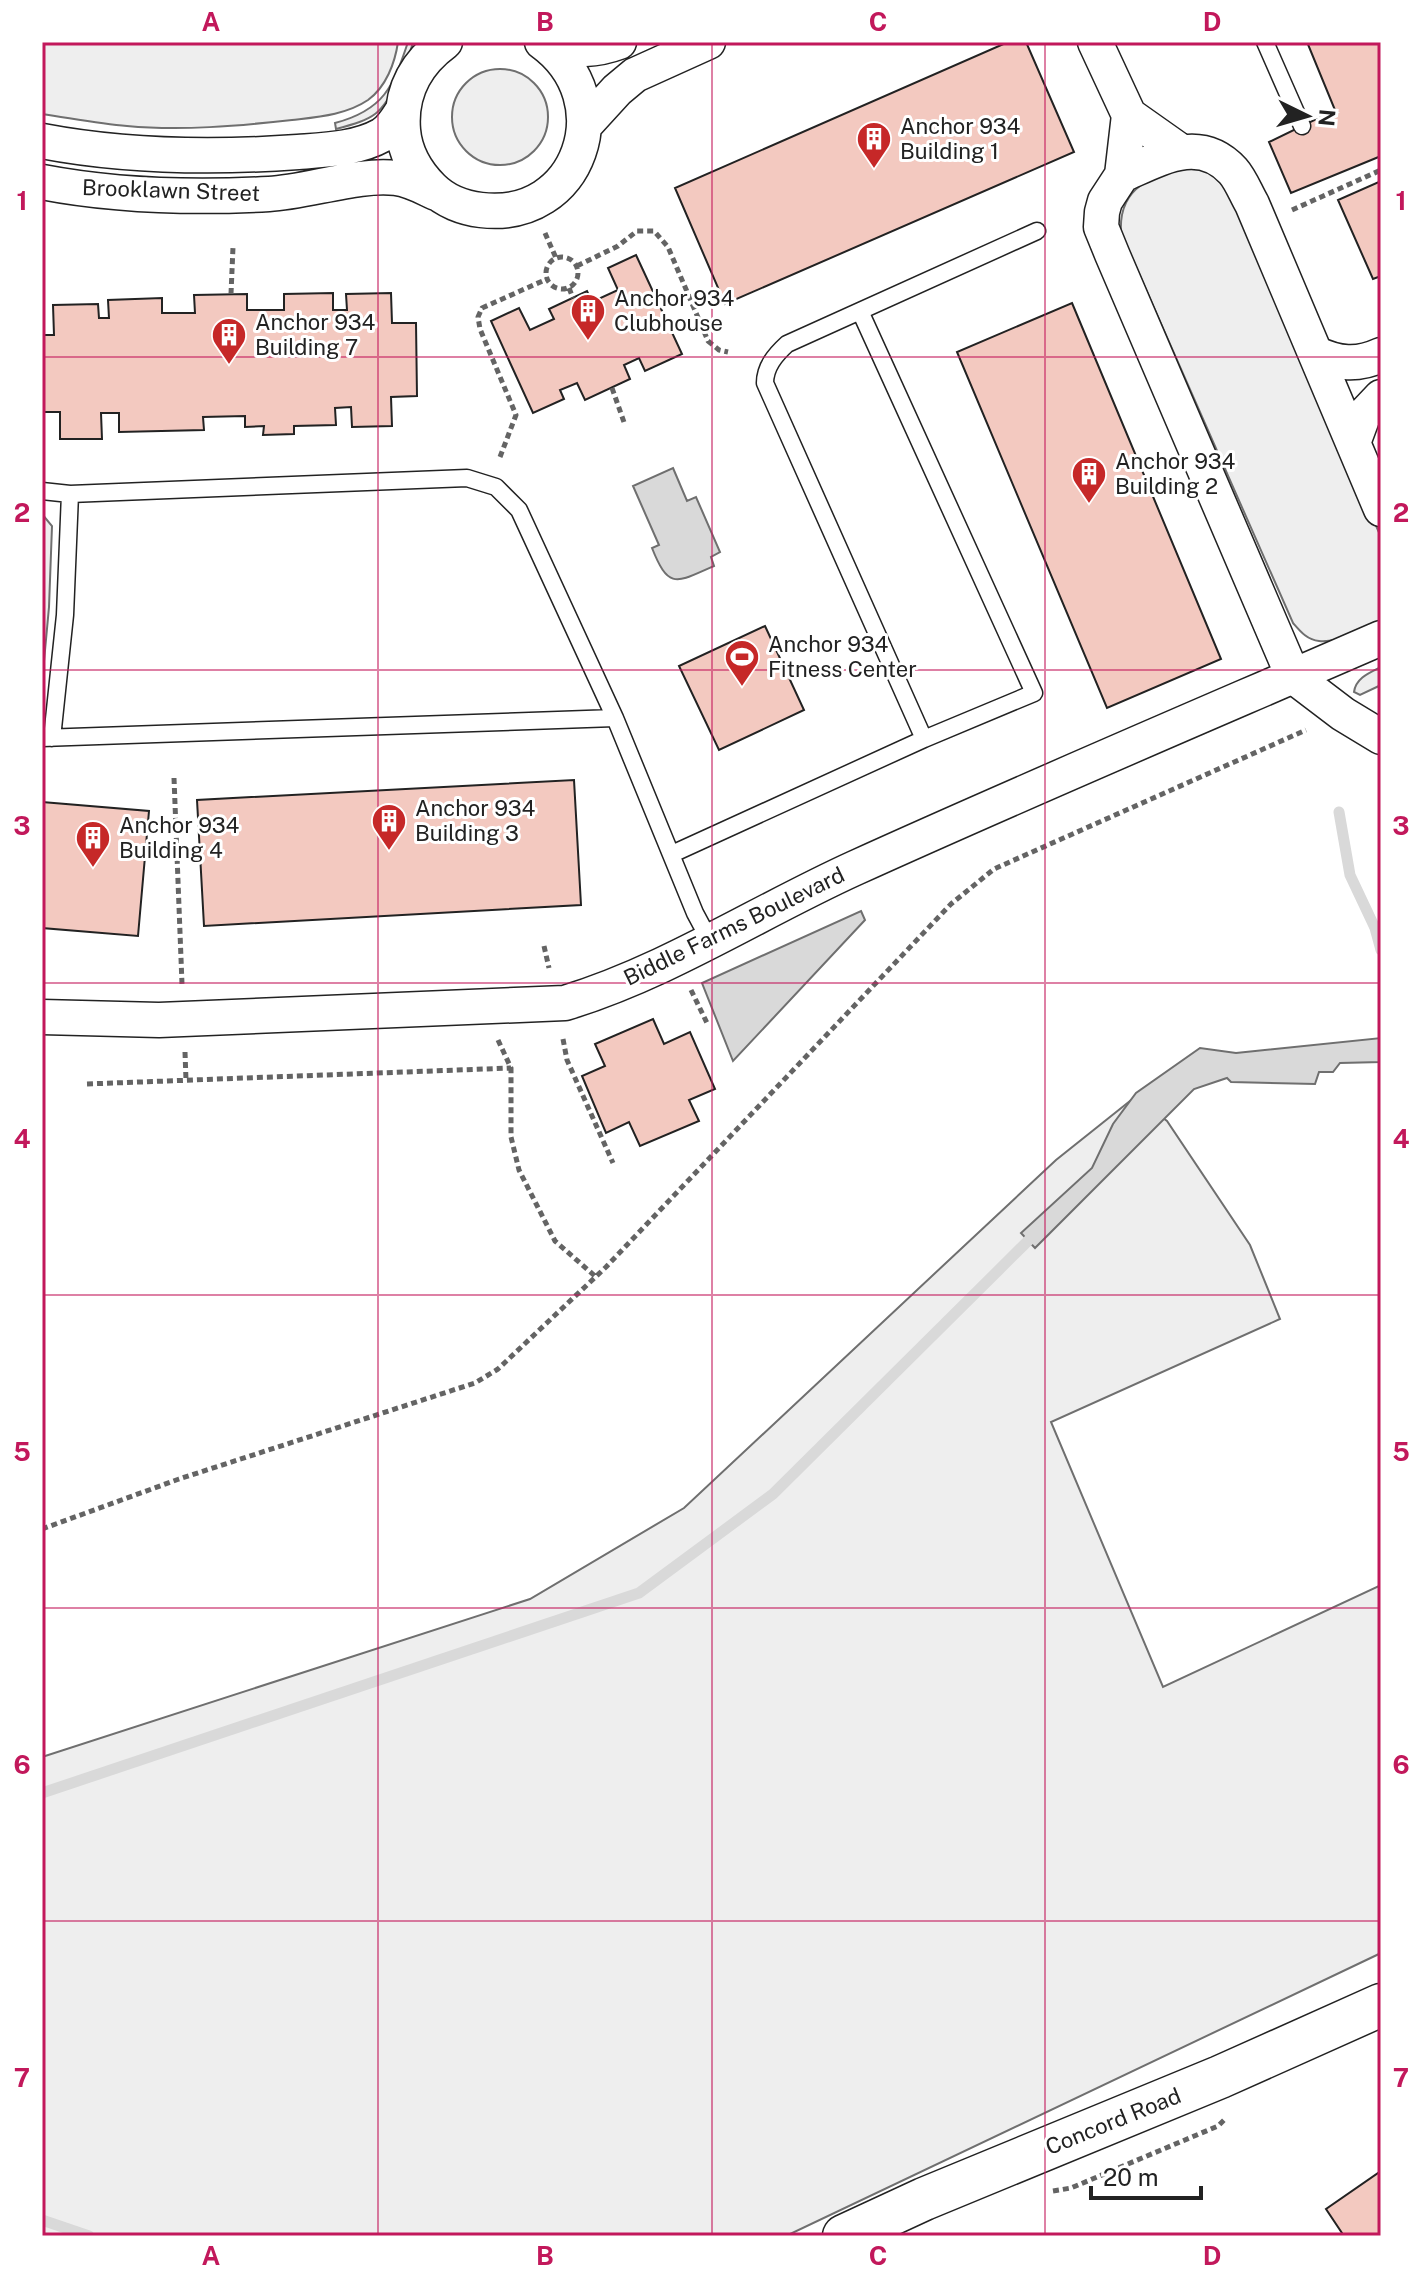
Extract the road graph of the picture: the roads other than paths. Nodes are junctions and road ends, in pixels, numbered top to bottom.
1 (619, 42) edge
2 (708, 42) edge
3 (1095, 42) edge
4 (1265, 42) edge
5 (546, 45) edge
6 (435, 46) edge
7 (401, 113) junction
8 (1129, 115) junction
9 (585, 125) junction
10 (1302, 126) dead end
11 (42, 141) edge
12 (1180, 151) junction
13 (1122, 175) junction
14 (42, 182) edge
15 (439, 195) junction
16 (1037, 231) dead end
17 (860, 311) junction
18 (1315, 353) junction
19 (1381, 355) edge
20 (1381, 397) edge
21 (1353, 443) junction
22 (42, 491) edge
23 (70, 494) junction
24 (1381, 509) edge
25 (1381, 638) edge
26 (1293, 676) junction
27 (615, 718) junction
28 (1381, 737) edge
29 (47, 738) edge
30 (924, 739) junction
31 (672, 854) junction
32 (710, 941) junction
33 (42, 1017) edge
34 (1381, 2005) edge
35 (844, 2236) edge

1 - 5 street, Brooklawn Street
2 - 9 street, Brooklawn Street
3 - 8 street
4 - 10 lane
5 - 9 street, Brooklawn Street
6 - 7 street, Brooklawn Street
7 - 11 street, Brooklawn Street
7 - 15 street, Brooklawn Street
8 - 12 street
8 - 13 street
9 - 15 street, Brooklawn Street
12 - 13 street
12 - 18 street
13 - 26 street
14 - 15 street, Brooklawn Street
16 - 17 lane
17 - 30 lane
17 - 30 lane
18 - 19 street
18 - 21 street
20 - 21 street
21 - 24 street
22 - 23 lane
23 - 27 lane
23 - 29 lane
25 - 26 street, Biddle Farms Boulevard
26 - 28 street
26 - 32 street, Biddle Farms Boulevard
27 - 29 lane
27 - 31 lane
30 - 31 lane
31 - 32 lane
32 - 33 street, Biddle Farms Boulevard
34 - 35 street, Concord Road

